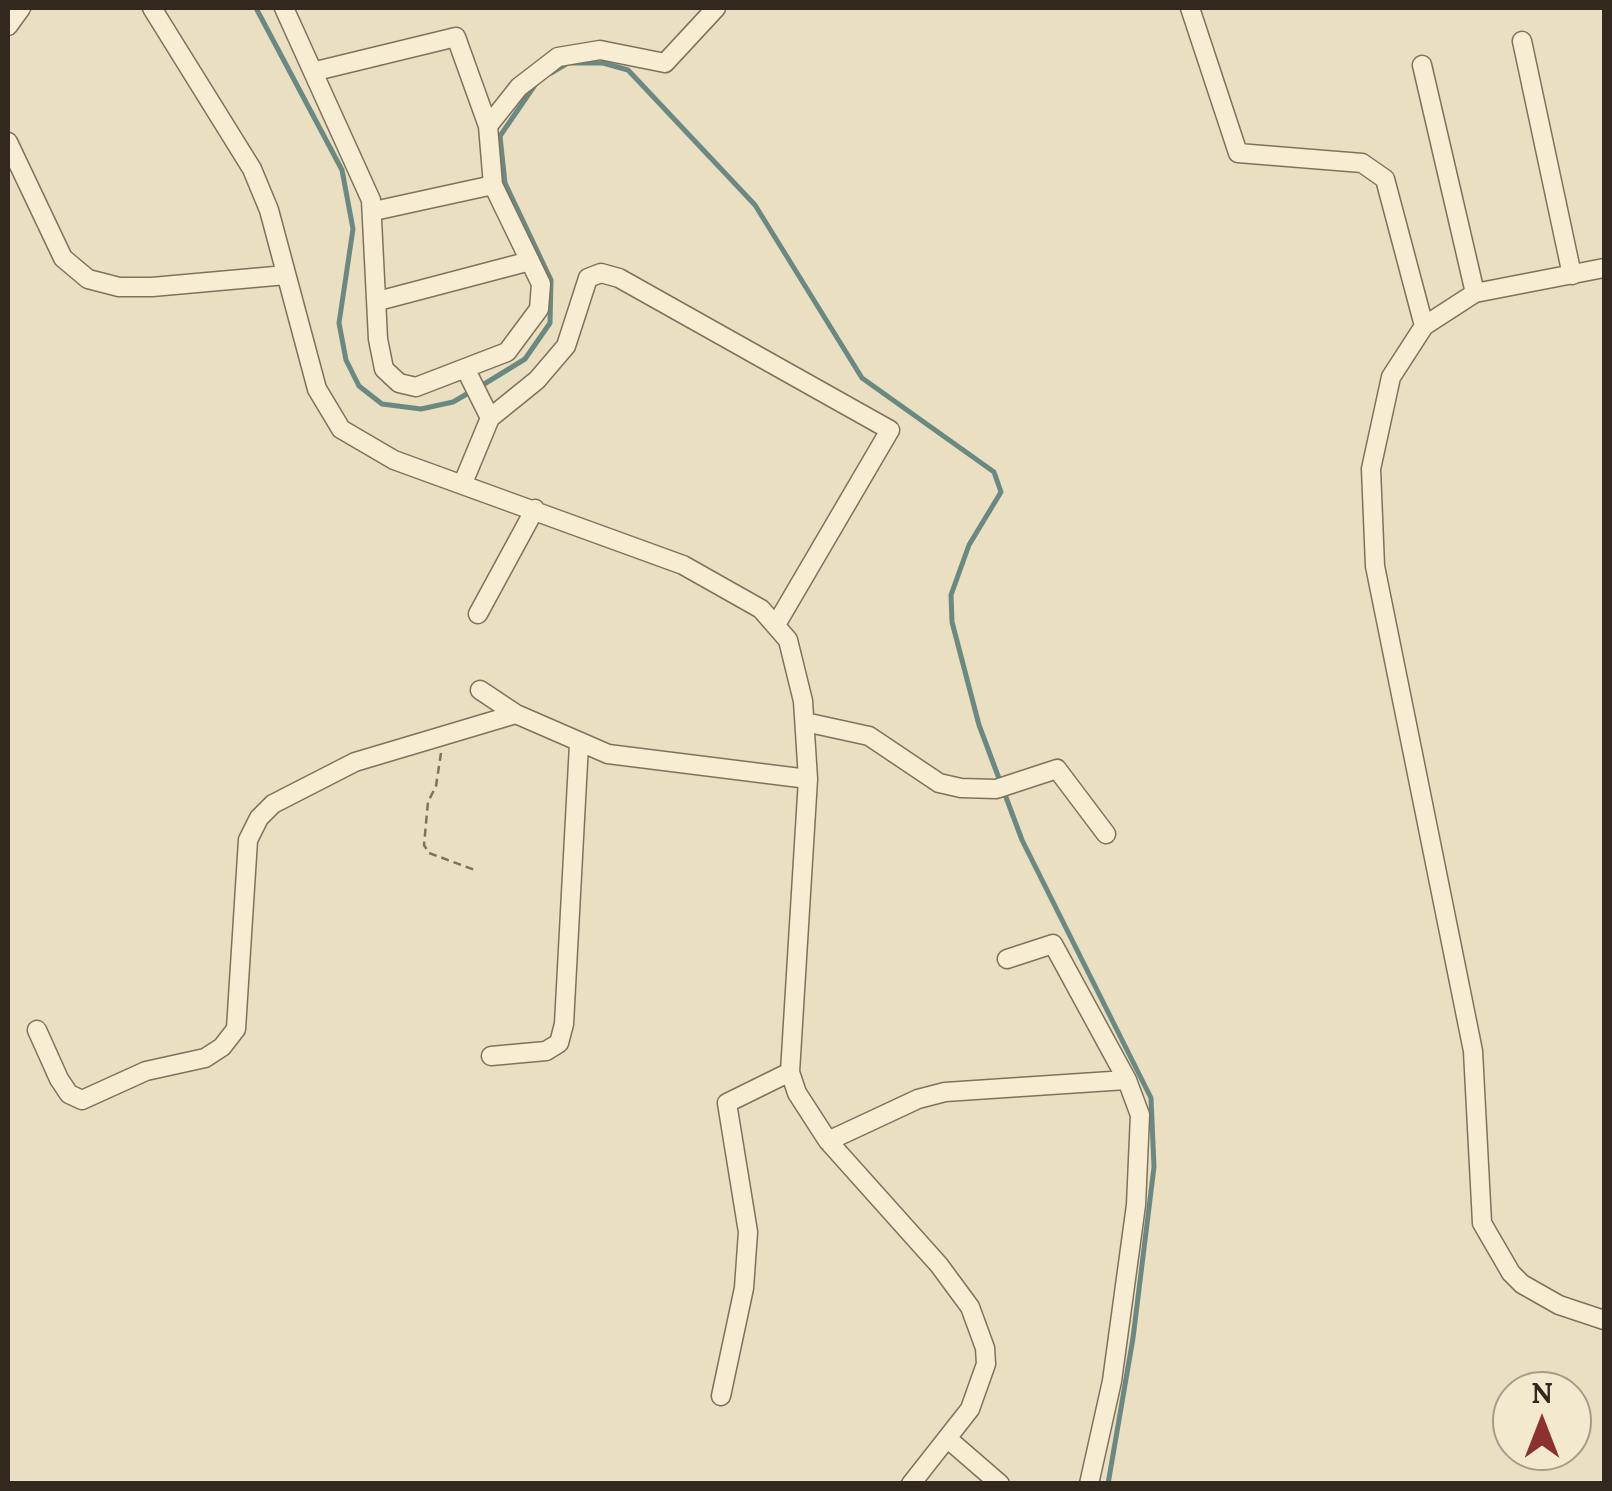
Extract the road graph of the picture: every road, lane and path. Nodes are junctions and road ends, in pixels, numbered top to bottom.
1 (21, 8) edge
2 (152, 8) edge
3 (284, 8) edge
4 (716, 8) edge
5 (1190, 8) edge
6 (8, 26) edge
7 (1522, 42) dead end
8 (1422, 66) dead end
9 (316, 71) junction
10 (488, 126) junction
11 (8, 142) edge
12 (493, 185) junction
13 (374, 211) junction
14 (530, 261) junction
15 (1604, 268) edge
16 (286, 274) junction
17 (1572, 275) junction
18 (1475, 293) junction
19 (378, 300) junction
20 (1424, 326) junction
21 (466, 370) junction
22 (488, 415) junction
23 (463, 483) junction
24 (535, 509) junction
25 (478, 614) dead end
26 (776, 624) junction
27 (480, 690) dead end
28 (516, 714) junction
29 (805, 722) junction
30 (440, 736) junction
31 (579, 744) junction
32 (808, 778) junction
33 (1106, 834) dead end
34 (475, 870) dead end
35 (1007, 958) dead end
36 (37, 1030) dead end
37 (490, 1056) dead end
38 (790, 1072) junction
39 (1126, 1080) junction
40 (828, 1141) junction
41 (1604, 1320) edge
42 (721, 1396) dead end
43 (948, 1439) junction
44 (912, 1484) edge
45 (1000, 1484) edge
46 (1089, 1484) edge

1 - 6 street
2 - 16 street
3 - 9 street
4 - 10 street
5 - 20 street
7 - 17 street
8 - 18 street
9 - 10 street
9 - 13 street
10 - 12 street
11 - 16 street
12 - 13 street
12 - 14 street
13 - 19 street
14 - 19 street
14 - 21 street
15 - 17 street
16 - 23 street
17 - 18 street
18 - 20 street
19 - 21 street
20 - 41 street
21 - 22 street
22 - 23 street
22 - 26 street
23 - 24 street
24 - 25 street
24 - 26 street
26 - 29 street
27 - 28 street
28 - 30 street
28 - 31 street
29 - 32 street
29 - 33 street
30 - 34 path
30 - 36 street
31 - 32 street
31 - 37 street
32 - 38 street
35 - 39 street
38 - 40 street
38 - 42 street
39 - 40 street
39 - 46 street
40 - 43 street
43 - 44 street
43 - 45 street

